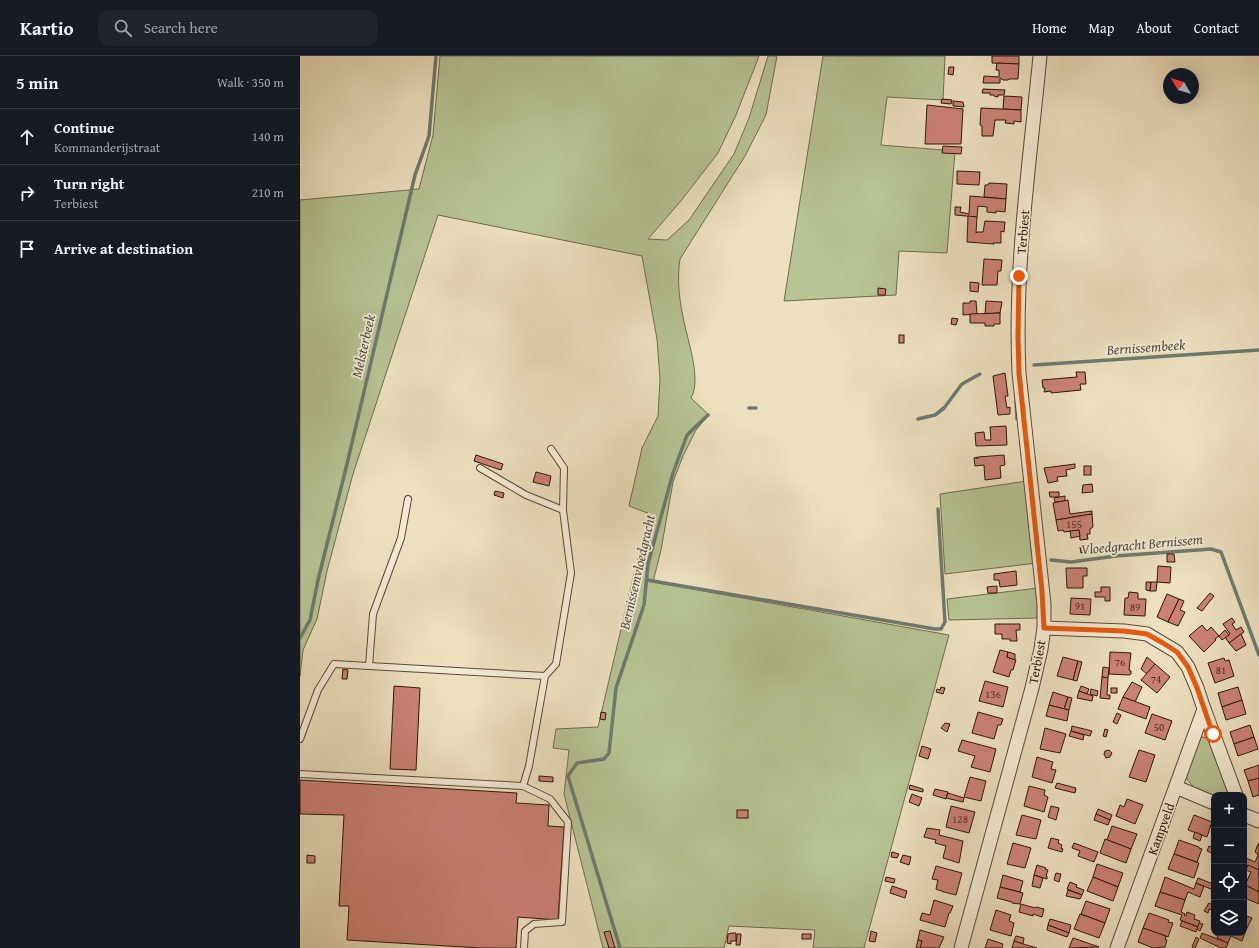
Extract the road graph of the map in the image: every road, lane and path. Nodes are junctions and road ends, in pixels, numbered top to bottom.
1 (1040, 56) edge
2 (551, 449) dead end
3 (480, 468) dead end
4 (408, 499) dead end
5 (563, 510) junction
6 (1044, 628) junction
7 (369, 666) junction
8 (545, 676) junction
9 (1204, 709) junction
10 (300, 739) edge
11 (300, 774) edge
12 (523, 786) junction
13 (1176, 787) junction
14 (1235, 792) edge
15 (1211, 802) edge
16 (1247, 816) edge
17 (1259, 821) edge
18 (524, 948) edge
19 (961, 948) edge
20 (1117, 948) edge

1 - 6 street, Terbiest
2 - 5 lane
3 - 5 lane
4 - 7 lane
5 - 8 lane
6 - 9 street
6 - 19 street, Terbiest
7 - 8 lane
7 - 10 lane
8 - 12 lane
9 - 13 street, Kampveld
9 - 14 street
11 - 12 lane
12 - 18 lane
13 - 15 street
13 - 20 street, Kampveld
16 - 17 street

